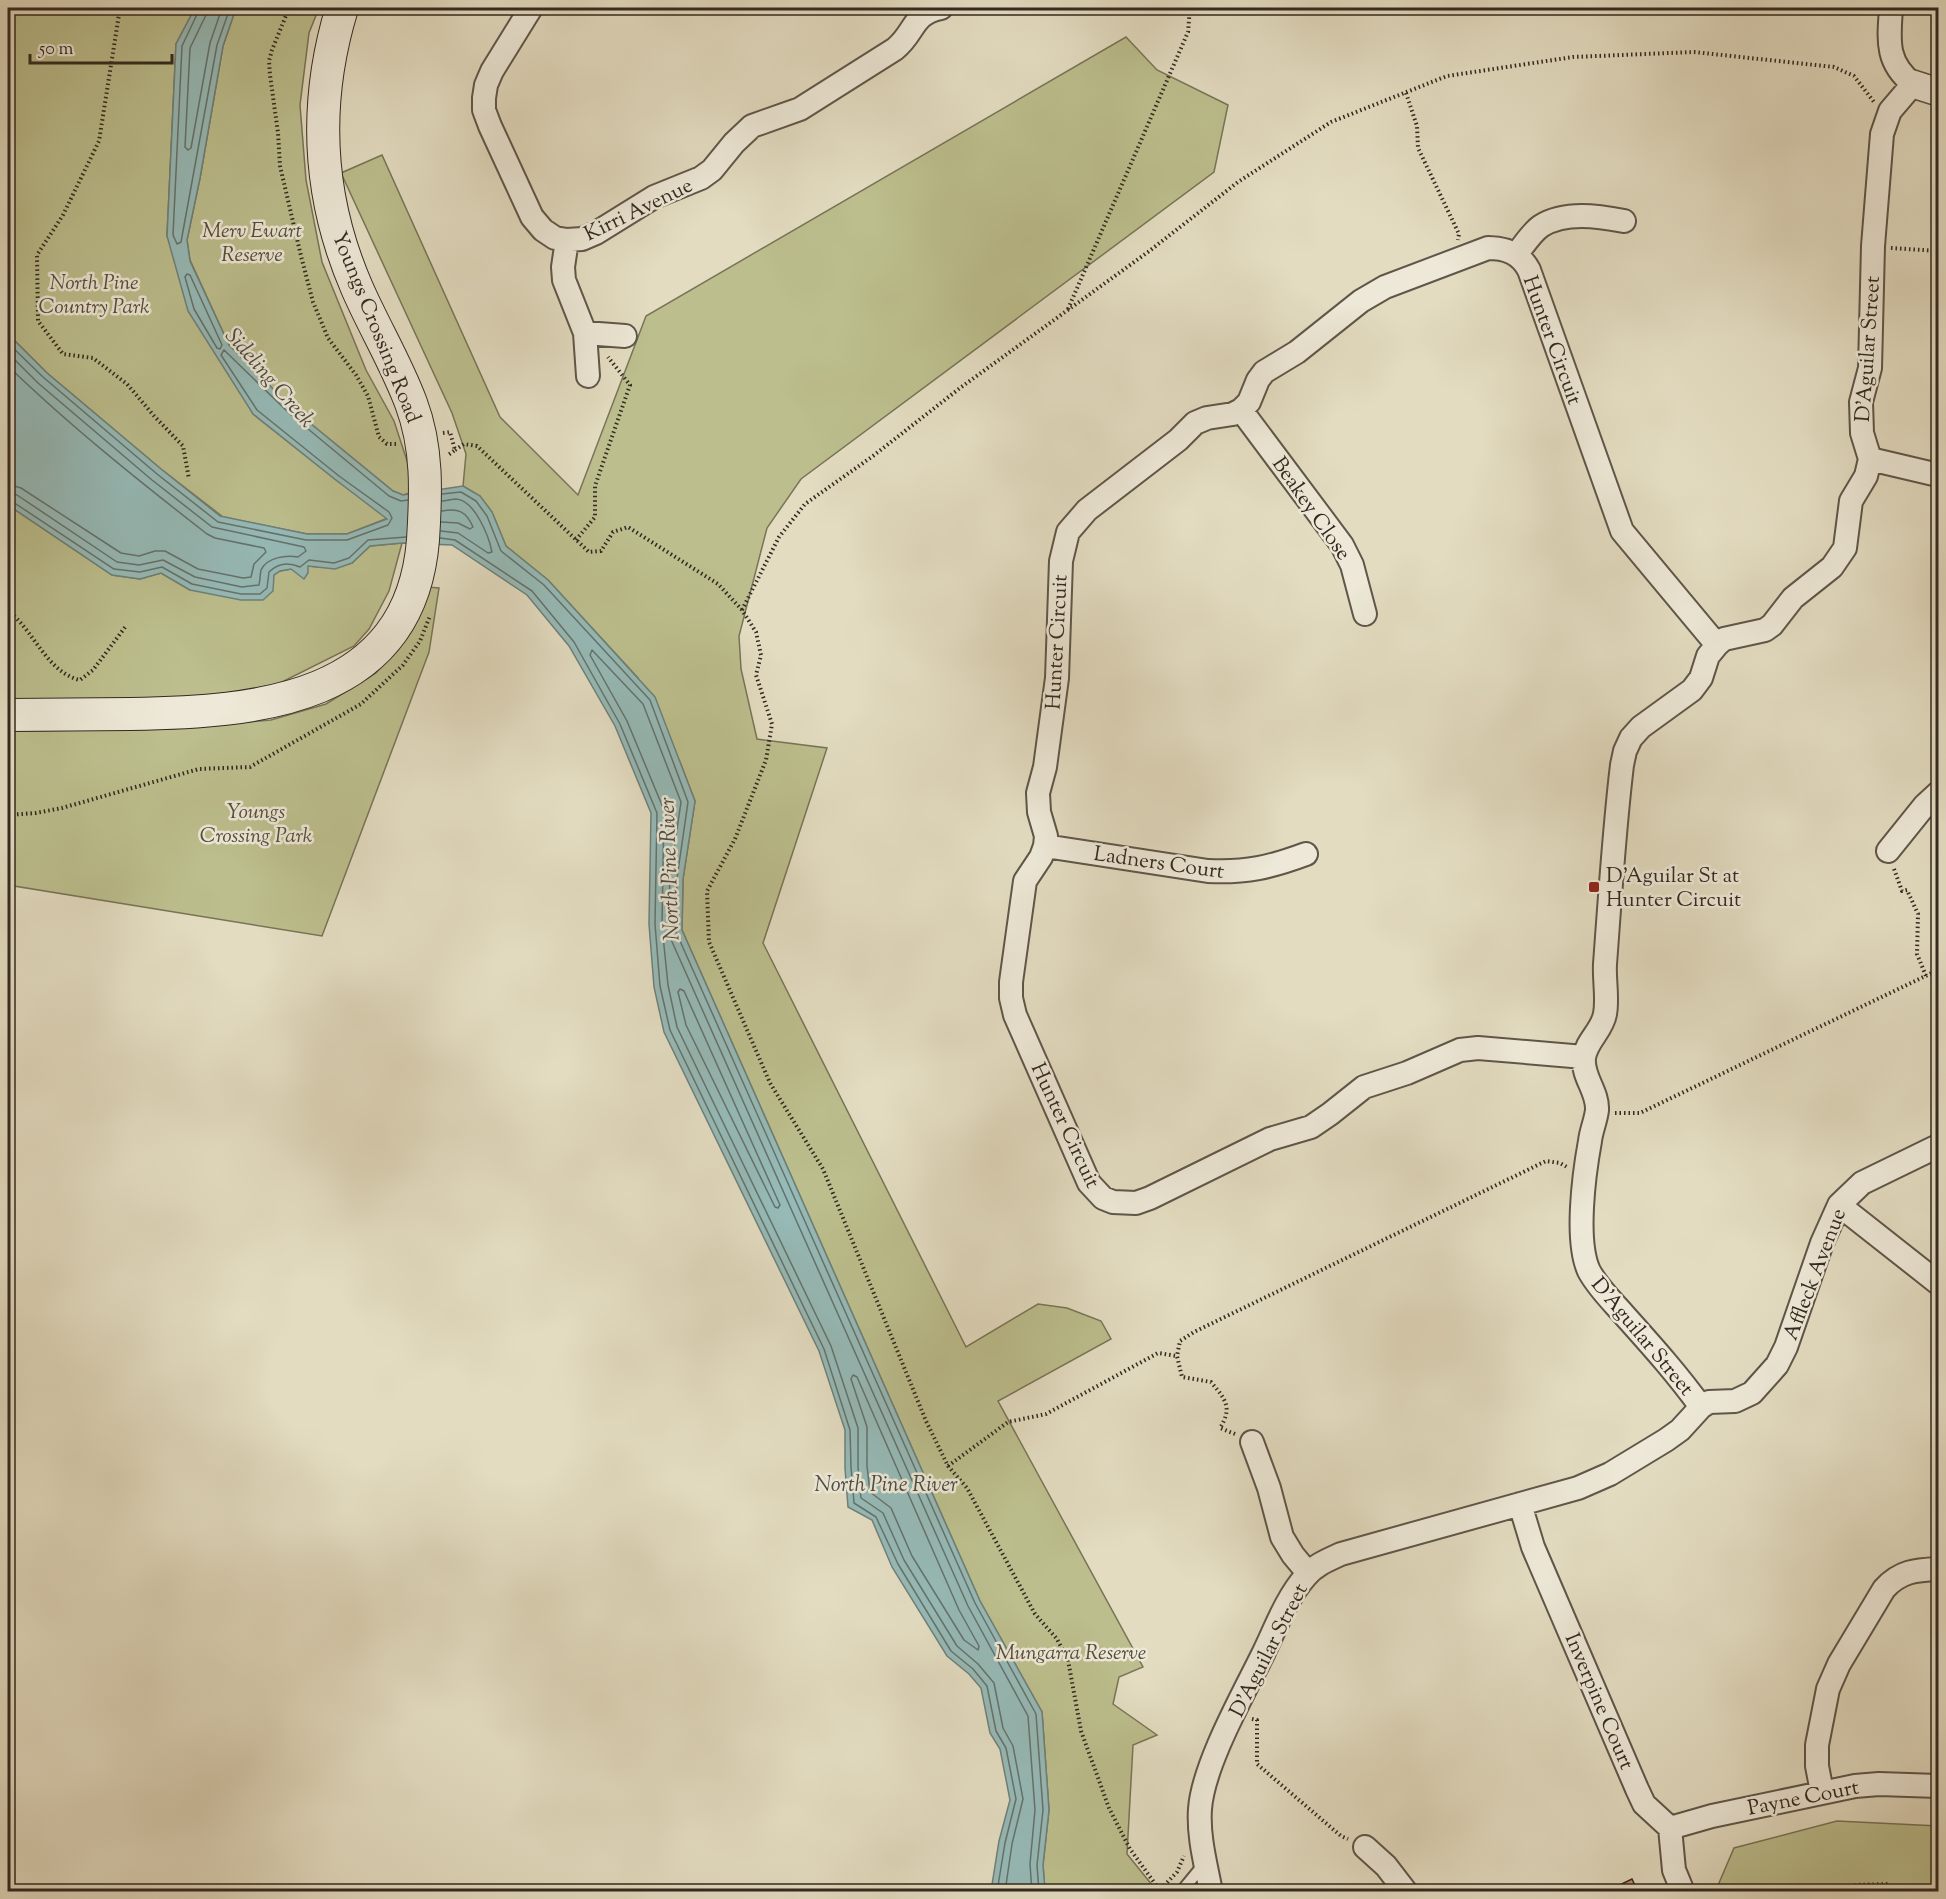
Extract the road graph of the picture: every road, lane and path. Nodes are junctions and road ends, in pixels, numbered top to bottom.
1 (120, 8) edge
2 (342, 8) edge
3 (531, 8) edge
4 (1190, 8) edge
5 (1892, 8) edge
6 (928, 9) edge
7 (1912, 84) junction
8 (1938, 92) edge
9 (1406, 93) junction
10 (1890, 111) junction
11 (1624, 221) dead end
12 (567, 240) junction
13 (1873, 246) junction
14 (1938, 251) edge
15 (1516, 255) junction
16 (1461, 258) junction
17 (1068, 310) junction
18 (585, 333) junction
19 (625, 336) dead end
20 (588, 376) dead end
21 (1242, 410) junction
22 (456, 450) dead end
23 (1870, 459) junction
24 (1938, 475) edge
25 (189, 479) dead end
26 (576, 540) junction
27 (742, 610) junction
28 (1365, 614) dead end
29 (14, 616) dead end
30 (126, 626) dead end
31 (1717, 645) junction
32 (8, 716) edge
33 (1938, 793) edge
34 (1045, 846) junction
35 (1888, 851) joint
36 (1306, 854) dead end
37 (1938, 970) edge
38 (1926, 976) junction
39 (1584, 1057) junction
40 (1597, 1111) junction
41 (1938, 1146) edge
42 (1586, 1172) junction
43 (1839, 1205) junction
44 (1938, 1283) edge
45 (1177, 1356) junction
46 (1701, 1407) junction
47 (1252, 1442) joint
48 (948, 1466) junction
49 (1520, 1504) junction
50 (1938, 1569) edge
51 (1308, 1573) junction
52 (1235, 1711) junction
53 (1938, 1786) edge
54 (1822, 1792) junction
55 (1671, 1828) junction
56 (1365, 1847) joint
57 (1185, 1852) dead end
58 (1206, 1862) junction
59 (1161, 1890) edge
60 (1181, 1892) edge
61 (1211, 1892) edge
62 (1406, 1892) edge
63 (1683, 1892) edge
64 (1838, 1892) edge
65 (1895, 1892) edge

1 - 25 path
2 - 32 main road, Youngs Crossing Road
3 - 12 street, Kirri Avenue
4 - 17 path
5 - 7 street
6 - 12 street, Kirri Avenue
7 - 8 street
7 - 10 street, D'Aguilar Street
9 - 10 path
9 - 16 path
9 - 17 path
10 - 13 street, D'Aguilar Street
11 - 15 street
12 - 18 street
13 - 14 path
13 - 23 street, D'Aguilar Street
15 - 16 street, Hunter Circuit
15 - 31 street, Hunter Circuit
16 - 21 street, Hunter Circuit
17 - 27 path
18 - 19 street
18 - 20 street
18 - 26 path
21 - 28 street, Beakey Close
21 - 34 street, Hunter Circuit
22 - 26 path
23 - 24 street
23 - 31 street
26 - 27 path
27 - 48 path
29 - 30 path
31 - 39 street
33 - 35 street
34 - 36 street, Ladners Court
34 - 39 street, Hunter Circuit
35 - 38 path
37 - 38 path
38 - 40 path
39 - 40 street, D'Aguilar Street
40 - 42 street, D'Aguilar Street
41 - 43 street, Affleck Avenue
42 - 45 path
42 - 46 street, D'Aguilar Street
43 - 44 street
43 - 46 street, Affleck Avenue
45 - 47 path
45 - 48 path
46 - 49 street, D'Aguilar Street
47 - 51 street
48 - 59 path
49 - 51 street, D'Aguilar Street
49 - 55 street, Inverpine Court
50 - 54 street
51 - 52 street, D'Aguilar Street
52 - 56 path
52 - 58 street, D'Aguilar Street
53 - 54 street, Payne Court
54 - 55 street, Payne Court
55 - 63 street
56 - 62 street
57 - 59 path
58 - 60 lane
58 - 61 street, D'Aguilar Street
64 - 65 path

